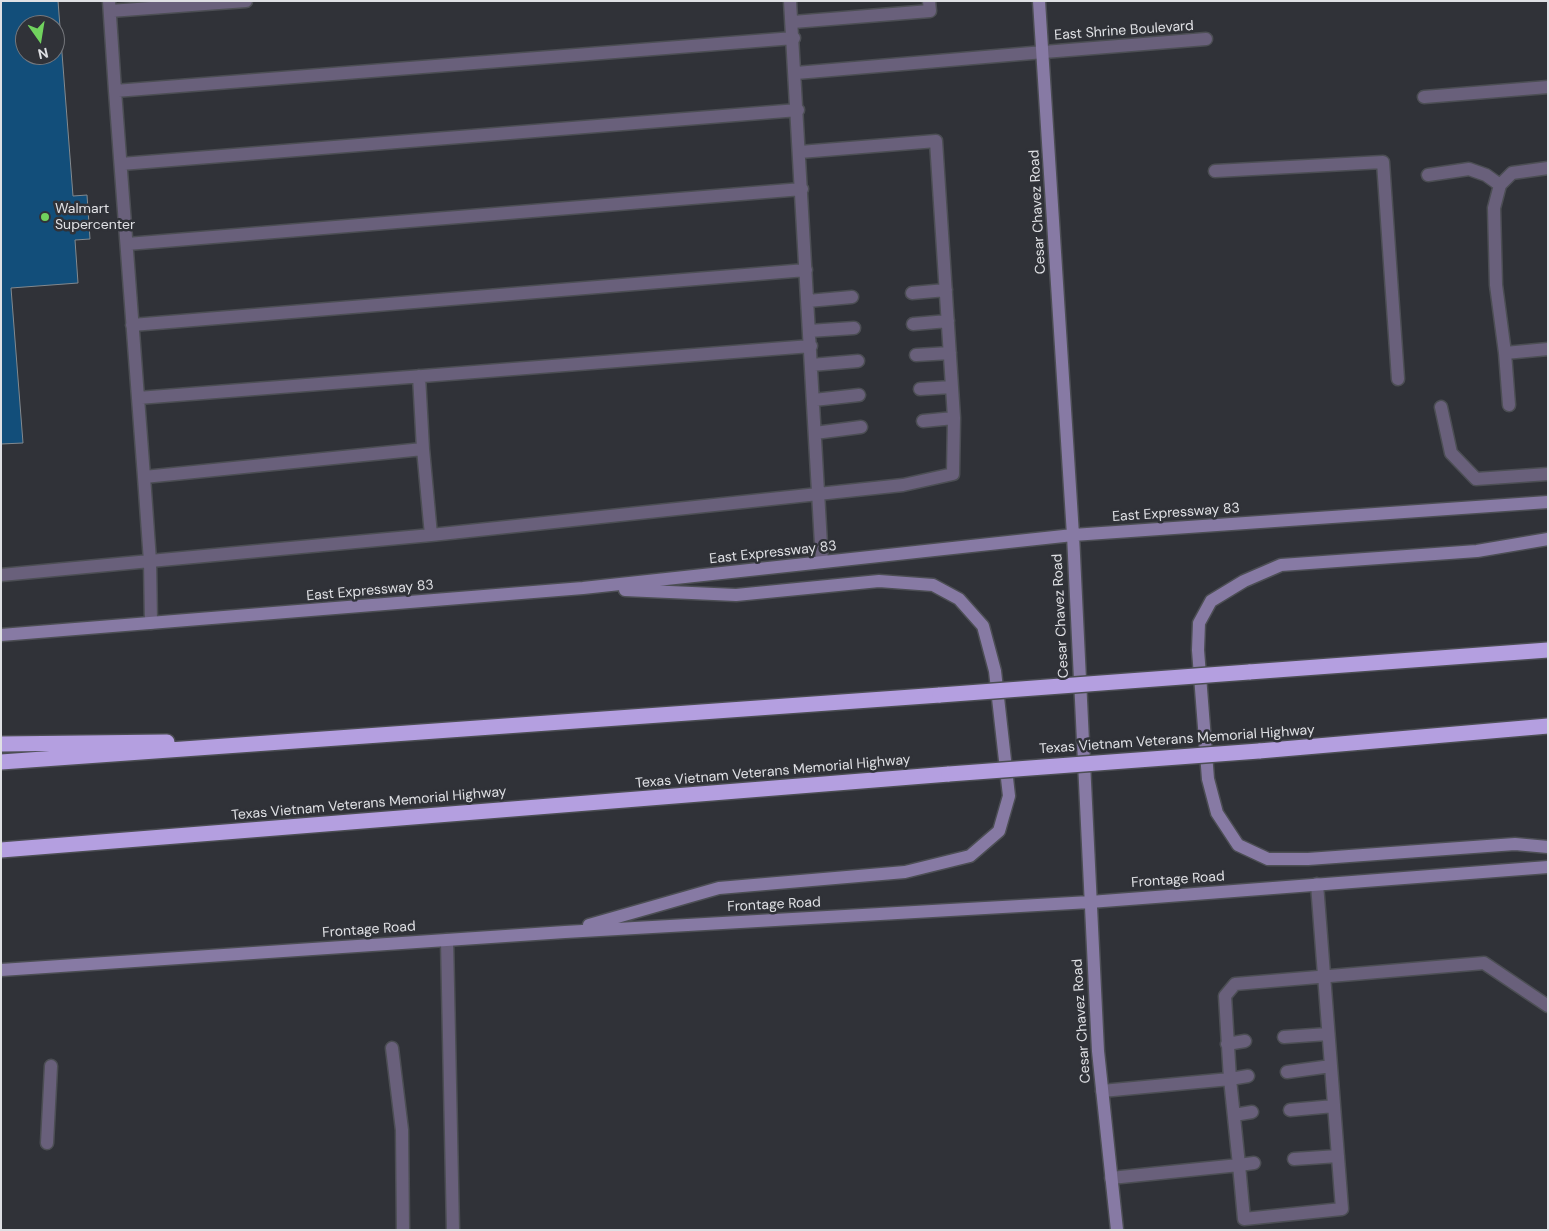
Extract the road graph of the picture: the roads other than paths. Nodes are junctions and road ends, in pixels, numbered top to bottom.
1 (246, 1) edge
2 (790, 1) edge
3 (929, 1) edge
4 (1039, 1) edge
5 (109, 6) edge
6 (793, 22) junction
7 (794, 38) junction
8 (1206, 39) dead end
9 (1044, 52) junction
10 (796, 73) junction
11 (1548, 88) edge
12 (115, 91) junction
13 (1424, 96) dead end
14 (798, 110) junction
15 (800, 152) junction
16 (121, 164) junction
17 (1548, 168) edge
18 (1215, 172) dead end
19 (1428, 175) dead end
20 (1500, 185) junction
21 (802, 189) junction
22 (126, 244) junction
23 (806, 270) junction
24 (946, 290) junction
25 (912, 293) dead end
26 (852, 297) dead end
27 (808, 301) junction
28 (948, 321) junction
29 (913, 324) dead end
30 (132, 325) junction
31 (854, 328) dead end
32 (809, 331) junction
33 (811, 346) junction
34 (1548, 349) edge
35 (950, 353) junction
36 (1505, 353) junction
37 (916, 355) dead end
38 (858, 361) dead end
39 (811, 365) junction
40 (419, 376) junction
41 (1398, 379) dead end
42 (951, 386) junction
43 (920, 389) dead end
44 (859, 395) dead end
45 (138, 398) junction
46 (814, 400) junction
47 (1509, 405) dead end
48 (1441, 408) dead end
49 (954, 418) junction
50 (923, 421) dead end
51 (861, 427) dead end
52 (815, 433) junction
53 (423, 449) junction
54 (1548, 474) edge
55 (144, 477) junction
56 (818, 493) junction
57 (1548, 502) edge
58 (430, 535) junction
59 (1072, 535) junction
60 (1548, 539) edge
61 (150, 561) junction
62 (822, 562) junction
63 (1, 575) edge
64 (583, 588) junction
65 (151, 623) junction
66 (1, 635) edge
67 (1548, 650) edge
68 (1548, 726) edge
69 (336, 740) junction
70 (1, 744) edge
71 (1, 762) edge
72 (1548, 847) edge
73 (1, 850) edge
74 (1548, 867) edge
75 (1317, 884) junction
76 (1090, 902) junction
77 (565, 932) junction
78 (447, 940) junction
79 (1, 970) edge
80 (1324, 976) junction
81 (1548, 1006) edge
82 (1328, 1034) junction
83 (1284, 1038) dead end
84 (1245, 1042) dead end
85 (1227, 1044) junction
86 (392, 1048) dead end
87 (51, 1066) dead end
88 (1331, 1066) junction
89 (1288, 1072) dead end
90 (1248, 1076) dead end
91 (1230, 1079) junction
92 (1102, 1091) junction
93 (1334, 1106) junction
94 (1290, 1110) dead end
95 (1252, 1112) dead end
96 (1234, 1114) junction
97 (47, 1143) dead end
98 (1338, 1156) junction
99 (1294, 1159) dead end
100 (1254, 1163) dead end
101 (1239, 1165) junction
102 (1111, 1178) junction
103 (403, 1230) edge
104 (453, 1230) edge
105 (1117, 1230) edge

1 - 5 street
2 - 6 street
3 - 6 street
4 - 9 main road, Cesar Chavez Road
5 - 12 street
6 - 7 street
7 - 10 street
7 - 12 street
8 - 9 street, East Shrine Boulevard
9 - 10 street, East Shrine Boulevard
9 - 59 main road, Cesar Chavez Road
10 - 14 street
11 - 13 street
12 - 16 street
14 - 15 street
14 - 16 street
15 - 21 street
15 - 24 street
16 - 22 street
17 - 20 street
18 - 41 street
19 - 20 street
20 - 36 street
21 - 22 street
21 - 23 street
22 - 30 street
23 - 27 street
23 - 30 street
24 - 25 street
24 - 28 street
26 - 27 street
27 - 32 street
28 - 29 street
28 - 35 street
30 - 45 street
31 - 32 street
32 - 33 street
33 - 39 street
33 - 40 street
34 - 36 street
35 - 37 street
35 - 42 street
36 - 47 street
38 - 39 street
39 - 46 street
40 - 45 street
40 - 53 street
42 - 43 street
42 - 49 street
44 - 46 street
45 - 55 street
46 - 52 street
48 - 54 street
49 - 50 street
49 - 56 street
51 - 52 street
52 - 56 street
53 - 55 street
53 - 58 street
55 - 61 street
56 - 58 street
56 - 62 street
57 - 59 main road, East Expressway 83
58 - 61 street
59 - 62 main road, East Expressway 83
59 - 76 main road, Cesar Chavez Road
60 - 72 main road
61 - 63 street
61 - 65 street
62 - 64 main road, East Expressway 83
64 - 65 main road, East Expressway 83
64 - 77 main road
65 - 66 main road, East Expressway 83
67 - 69 highway, bridge
68 - 73 highway, Texas Vietnam Veterans Memorial Highway, bridge
69 - 70 highway
69 - 71 highway
74 - 75 main road, Frontage Road
75 - 76 main road, Frontage Road
75 - 80 street
76 - 77 main road, Frontage Road
76 - 92 main road, Cesar Chavez Road
77 - 78 main road, Frontage Road
78 - 79 main road, Frontage Road
78 - 104 street
80 - 81 street
80 - 82 street
80 - 85 street
82 - 83 street
82 - 88 street
84 - 85 street
85 - 91 street
86 - 103 street
87 - 97 street
88 - 89 street
88 - 93 street
90 - 91 street
91 - 92 street
91 - 96 street
92 - 102 main road, Cesar Chavez Road
93 - 94 street
93 - 98 street
95 - 96 street
96 - 101 street
98 - 99 street
98 - 101 street
100 - 101 street
101 - 102 street
102 - 105 main road, Cesar Chavez Road

